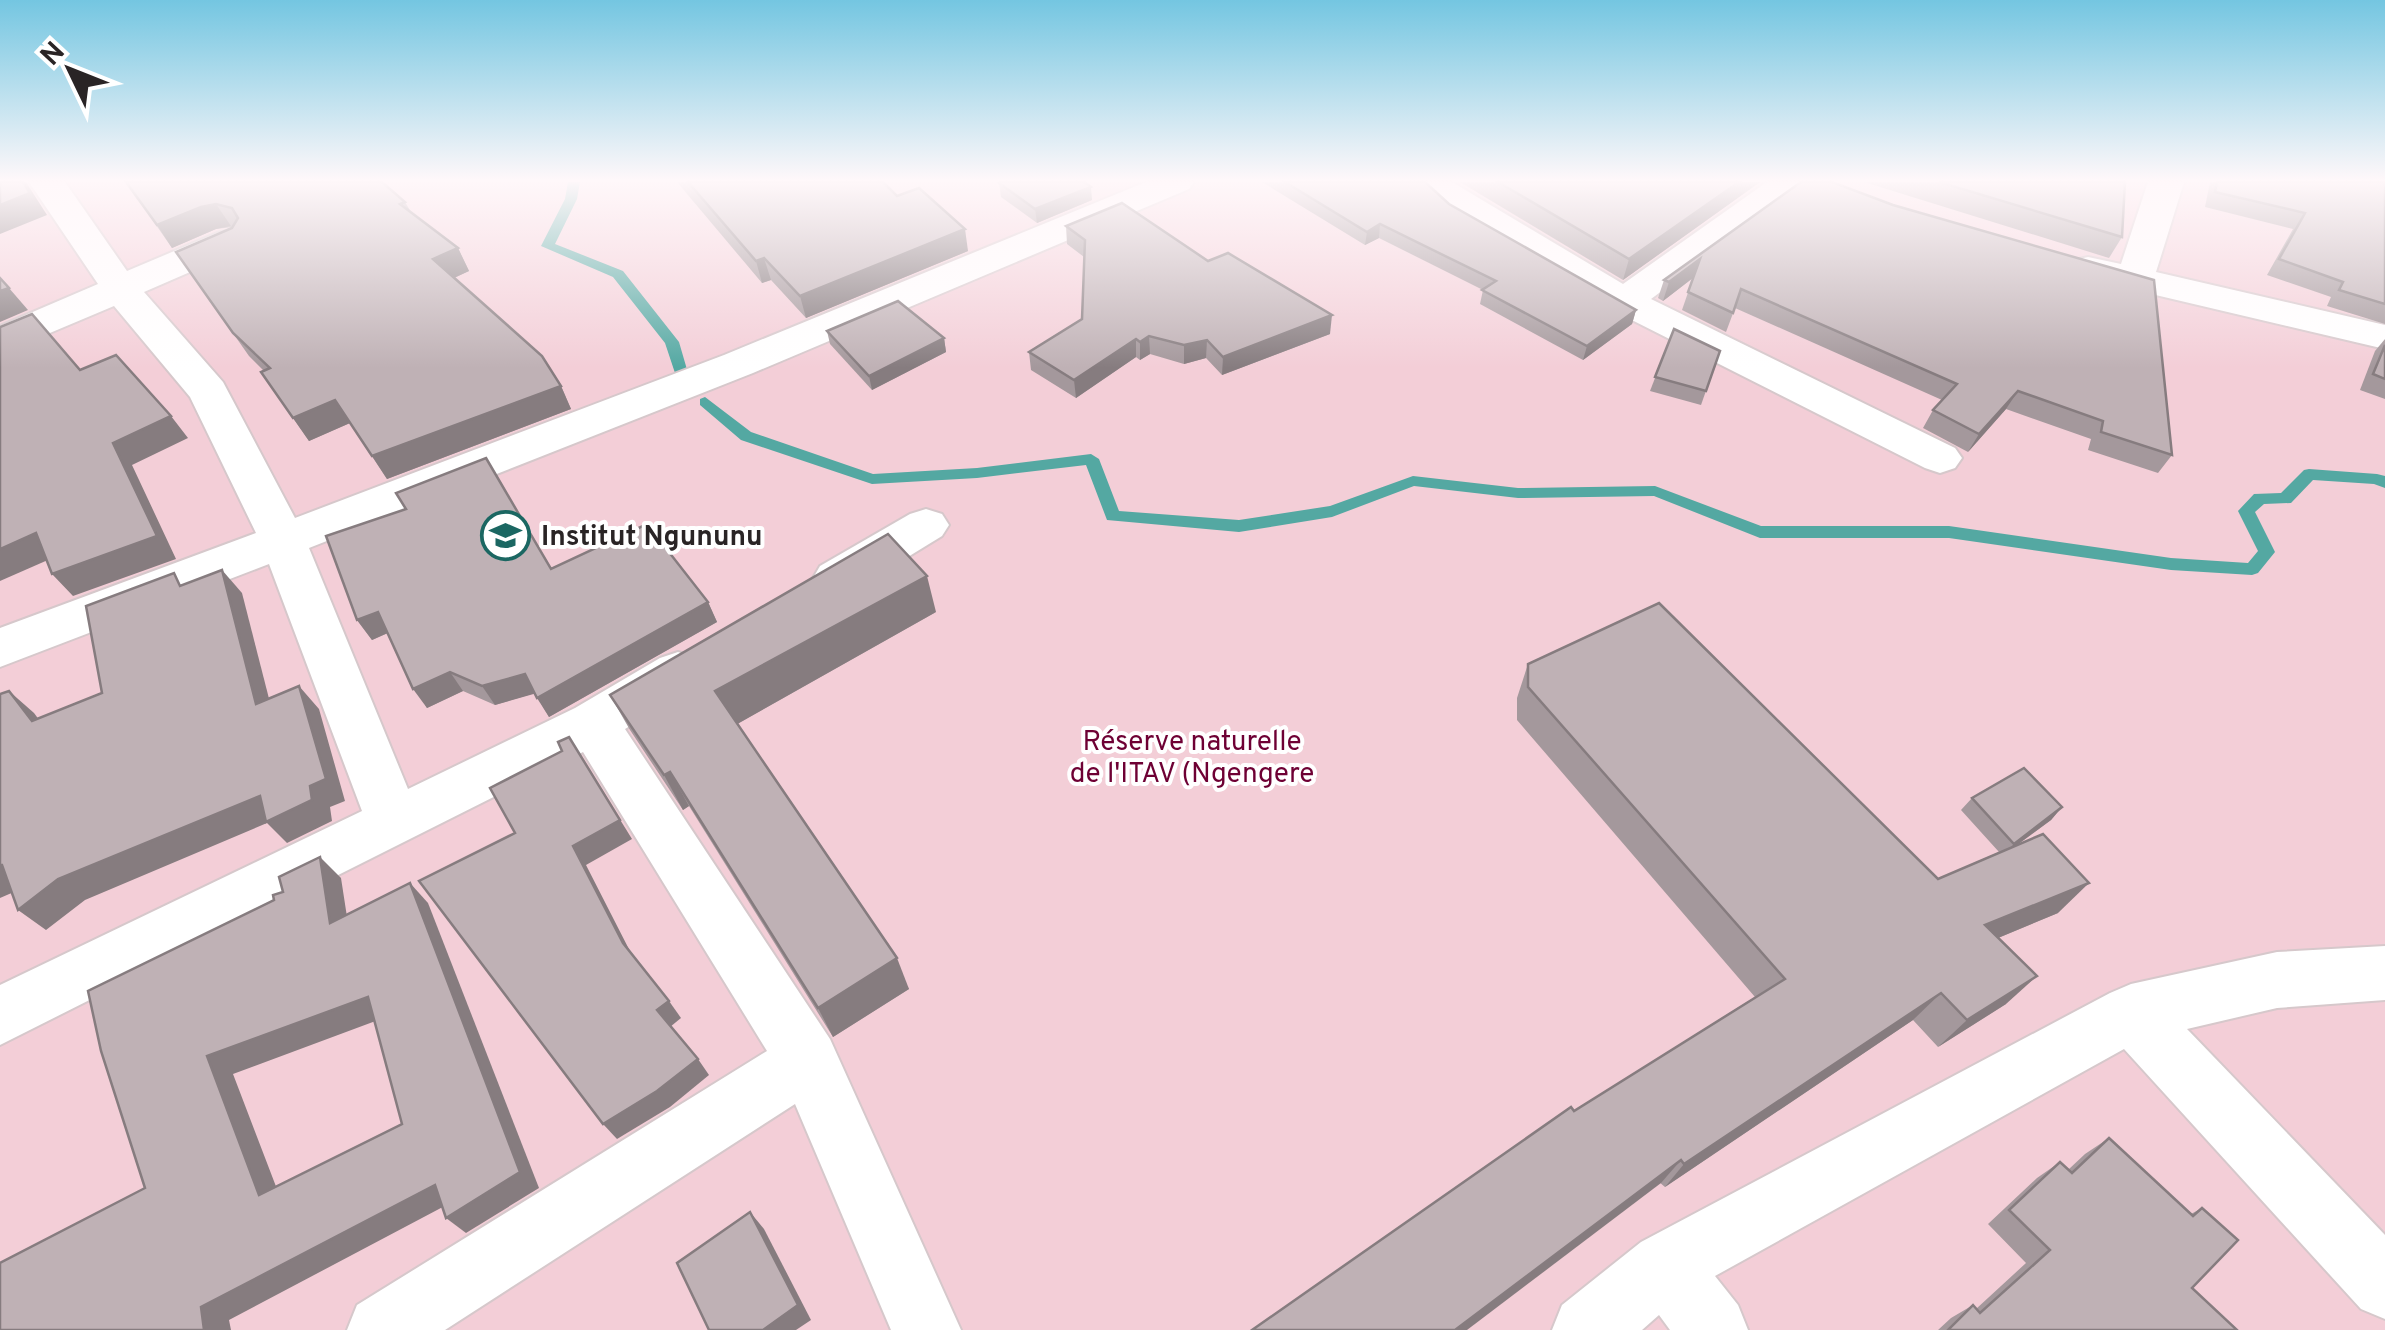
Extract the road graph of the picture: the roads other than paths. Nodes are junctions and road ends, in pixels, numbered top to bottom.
1 (90, 244) edge
2 (223, 244) edge
3 (1035, 244) edge
4 (1528, 244) edge
5 (1712, 244) edge
6 (2146, 244) edge
7 (2061, 260) edge
8 (2134, 281) junction
9 (119, 287) junction
10 (1624, 300) junction
11 (2385, 337) edge
12 (0, 341) edge
13 (1940, 458) dead end
14 (926, 525) dead end
15 (283, 540) junction
16 (792, 604) edge
17 (0, 648) edge
18 (709, 654) edge
19 (593, 723) junction
20 (392, 820) junction
21 (2385, 973) edge
22 (2131, 1014) junction
23 (0, 1016) edge
24 (808, 1060) junction
25 (1665, 1266) junction
26 (2385, 1285) edge
27 (382, 1330) edge
28 (926, 1330) edge
29 (1587, 1330) edge
30 (1713, 1330) edge

1 - 9 street
2 - 9 street
3 - 15 street
4 - 10 street
5 - 10 street
6 - 8 street
7 - 8 street
8 - 11 street
9 - 12 street
9 - 15 street
10 - 13 street
14 - 16 street
15 - 17 street
15 - 20 street
18 - 19 street
19 - 20 street
19 - 24 street
20 - 23 street
21 - 22 street
22 - 25 street
22 - 26 street
24 - 27 street
24 - 28 street
25 - 29 street
25 - 30 street

